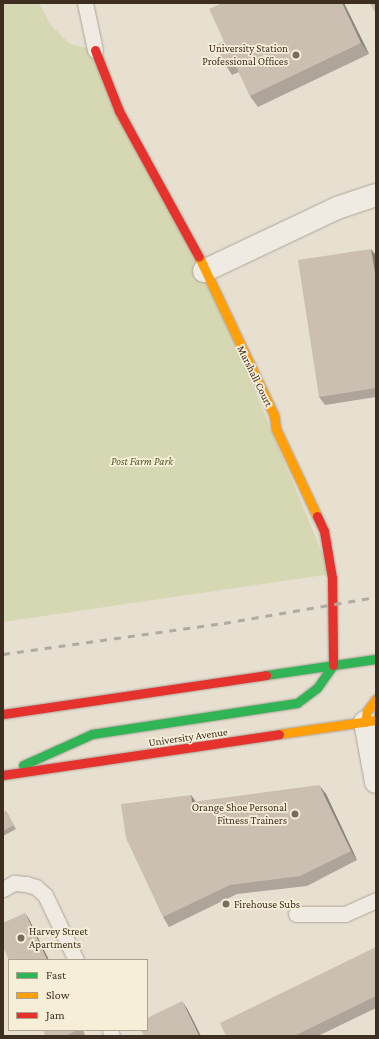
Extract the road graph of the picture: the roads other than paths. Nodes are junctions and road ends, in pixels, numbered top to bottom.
1 (85, 3) edge
2 (95, 50) joint
3 (376, 195) edge
4 (204, 271) junction
5 (376, 659) edge
6 (334, 666) junction
7 (376, 699) edge
8 (3, 714) edge
9 (371, 721) edge
10 (3, 774) edge
11 (376, 782) edge
12 (3, 889) edge
13 (376, 900) edge
14 (296, 914) dead end
15 (76, 959) edge

1 - 2 lane
2 - 4 main road, Marshall Court
3 - 4 street
4 - 6 main road, Marshall Court
5 - 6 main road
6 - 8 main road
6 - 10 main road
7 - 9 main road
9 - 10 main road, University Avenue
9 - 11 street
12 - 15 lane
13 - 14 lane

